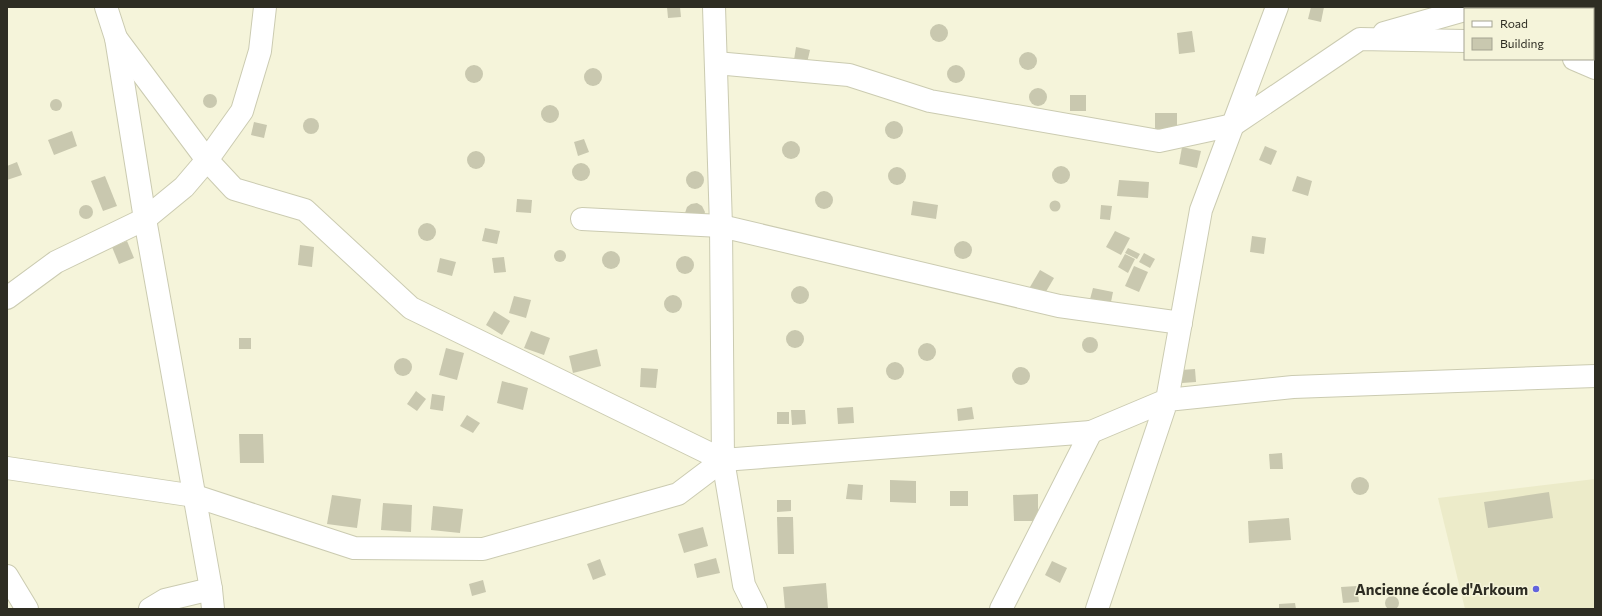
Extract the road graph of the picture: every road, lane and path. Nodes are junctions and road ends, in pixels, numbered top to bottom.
1 (106, 7) edge
2 (265, 7) edge
3 (714, 7) edge
4 (1277, 7) edge
5 (1464, 9) edge
6 (116, 38) junction
7 (1360, 39) junction
8 (1464, 41) edge
9 (1576, 60) edge
10 (716, 63) junction
11 (1595, 68) edge
12 (1233, 125) junction
13 (207, 160) junction
14 (146, 219) junction
15 (582, 219) dead end
16 (721, 226) junction
17 (7, 298) edge
18 (1181, 323) junction
19 (1595, 376) edge
20 (1167, 400) junction
21 (1091, 432) junction
22 (723, 460) junction
23 (7, 468) edge
24 (195, 496) junction
25 (7, 576) edge
26 (212, 599) edge
27 (27, 609) edge
28 (150, 609) edge
29 (756, 609) edge
30 (1001, 609) edge
31 (1097, 609) edge

1 - 6 street
2 - 13 street
3 - 10 street
4 - 12 street
5 - 7 street
6 - 13 street
6 - 14 street
7 - 8 street
7 - 12 street
9 - 11 street
10 - 12 street
10 - 16 street
12 - 18 street
13 - 14 street
13 - 22 street
14 - 17 street
14 - 24 street
15 - 16 street
16 - 18 street
16 - 22 street
18 - 20 street
19 - 20 street
20 - 21 street
20 - 31 street
21 - 22 street
21 - 30 street
22 - 24 street
22 - 29 street
23 - 24 street
24 - 26 street
25 - 27 street
26 - 28 street

